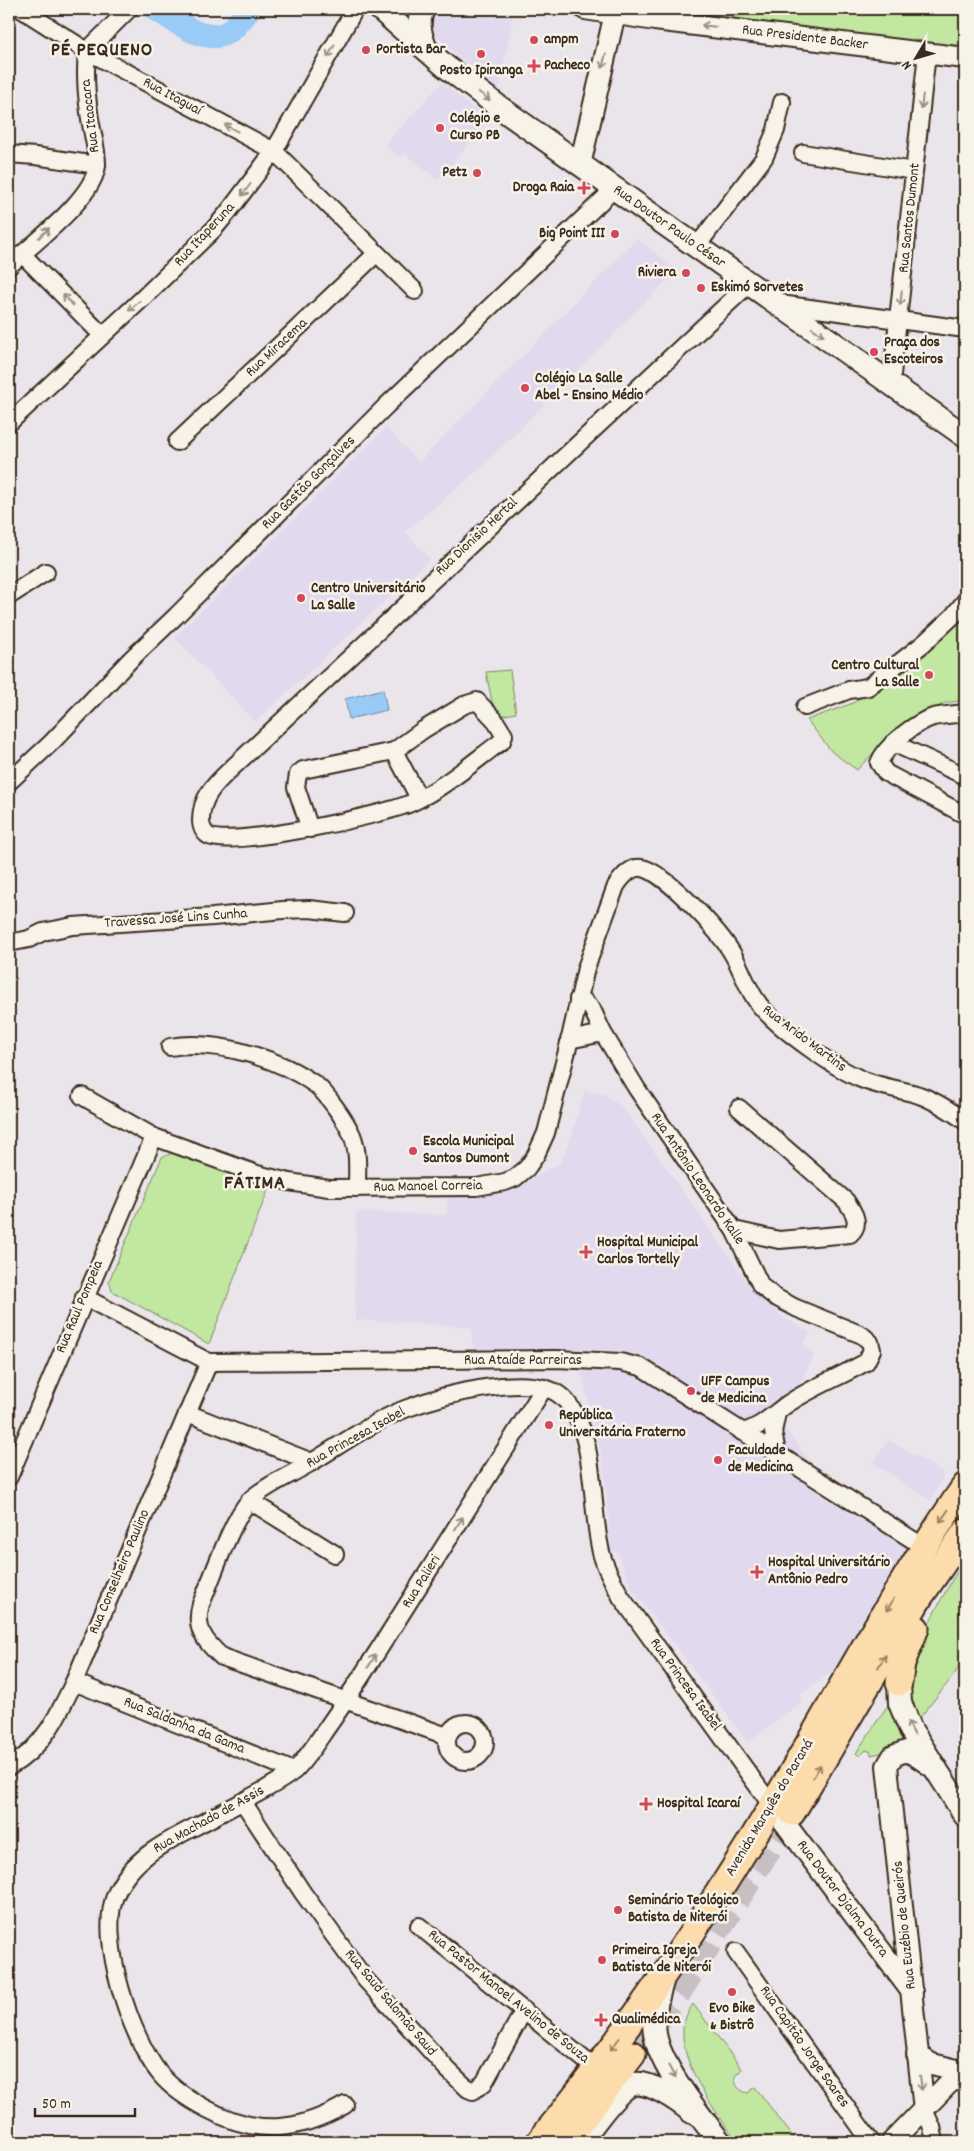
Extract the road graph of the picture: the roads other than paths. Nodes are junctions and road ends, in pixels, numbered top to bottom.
1 (21, 9) edge
2 (130, 9) edge
3 (355, 9) edge
4 (380, 9) edge
5 (423, 9) edge
6 (585, 9) edge
7 (616, 11) edge
8 (425, 47) junction
9 (87, 51) junction
10 (927, 53) junction
11 (965, 58) edge
12 (782, 102) dead end
13 (274, 151) junction
14 (803, 153) dead end
15 (9, 154) edge
16 (580, 164) junction
17 (97, 165) junction
18 (914, 171) junction
19 (614, 189) junction
20 (697, 246) junction
21 (22, 254) junction
22 (376, 254) junction
23 (9, 266) edge
24 (749, 284) junction
25 (415, 291) dead end
26 (778, 304) junction
27 (899, 320) junction
28 (965, 329) edge
29 (102, 335) junction
30 (891, 384) junction
31 (9, 423) edge
32 (965, 436) edge
33 (177, 442) dead end
34 (46, 572) dead end
35 (9, 596) edge
36 (965, 601) edge
37 (805, 707) dead end
38 (965, 713) edge
39 (893, 743) junction
40 (394, 751) junction
41 (965, 776) edge
42 (10, 780) edge
43 (419, 798) junction
44 (965, 815) edge
45 (310, 829) junction
46 (346, 913) dead end
47 (9, 943) edge
48 (578, 999) junction
49 (604, 1033) junction
50 (569, 1040) junction
51 (170, 1047) dead end
52 (82, 1096) dead end
53 (740, 1108) dead end
54 (965, 1121) edge
55 (154, 1137) junction
56 (357, 1188) junction
57 (734, 1230) junction
58 (84, 1298) junction
59 (209, 1362) junction
60 (544, 1388) junction
61 (187, 1413) junction
62 (777, 1413) junction
63 (742, 1432) junction
64 (777, 1452) junction
65 (312, 1462) junction
66 (9, 1476) edge
67 (965, 1486) edge
68 (250, 1501) junction
69 (965, 1532) edge
70 (924, 1548) junction
71 (335, 1554) dead end
72 (74, 1682) junction
73 (899, 1683) joint
74 (346, 1702) junction
75 (447, 1736) dead end
76 (9, 1767) edge
77 (935, 1769) junction
78 (294, 1771) junction
79 (243, 1802) junction
80 (782, 1810) junction
81 (965, 1815) edge
82 (419, 1926) dead end
83 (907, 1945) junction
84 (736, 1952) dead end
85 (883, 1953) junction
86 (664, 1976) junction
87 (912, 1992) junction
88 (524, 2010) junction
89 (634, 2054) tunnel mouth
90 (917, 2055) junction
91 (596, 2069) junction
92 (965, 2074) edge
93 (345, 2105) dead end
94 (924, 2110) junction
95 (706, 2124) junction
96 (538, 2142) edge
97 (565, 2142) edge
98 (575, 2142) edge
99 (720, 2142) edge
100 (871, 2142) edge
101 (892, 2142) edge
102 (935, 2142) edge

1 - 9 street, Rua Itaguaí
2 - 9 street
3 -> 13 street, Rua Itaperuna
4 - 8 main road, Rua Doutor Paulo César
5 - 8 main road
6 - 7 street, Rua Presidente Backer
10 -> 7 street, Rua Presidente Backer
7 -> 16 street
8 -> 16 main road, Rua Doutor Paulo César
13 -> 9 street, Rua Itaguaí
9 - 17 street, Rua Itaocara
10 - 11 street, Rua Presidente Backer
10 -> 18 street, Rua Santos Dumont
12 - 20 street
13 - 22 street, Rua Itaguaí
13 -> 29 street, Rua Itaperuna
14 - 18 street
15 - 17 street
16 - 19 main road, Rua Doutor Paulo César
21 -> 17 street, Rua Itaocara
18 -> 27 street, Rua Santos Dumont
19 - 20 main road, Rua Doutor Paulo César
19 - 42 street, Rua Gastão Gonçalves
20 - 24 main road, Rua Doutor Paulo César
21 - 23 street, Rua Itaocara
29 -> 21 street
22 - 25 street, Rua Itaguaí
22 - 33 street, Rua Miracema
24 - 26 main road, Rua Doutor Paulo César
24 - 45 street, Rua Dionisio Hertal
26 - 27 street
26 -> 30 main road, Rua Doutor Paulo César
27 - 28 street
27 - 30 street, Rua Santos Dumont
29 - 31 street, Rua Itaperuna
30 - 32 main road, Rua Doutor Paulo César
34 - 35 street
36 - 37 street
38 - 39 street
39 - 41 street
39 - 44 street
40 - 43 street
40 - 43 street, Rua Dionisio Hertal
40 - 45 street, Rua Dionisio Hertal
43 - 45 street, Rua Dionisio Hertal
46 - 47 street, Travessa José Lins Cunha
48 - 49 street, Rua Antônio Leonardo Kalle
48 - 50 street, Rua Manoel Correia
48 - 54 street, Rua Arido Martins
49 - 50 street
49 - 57 street, Rua Antônio Leonardo Kalle
50 - 56 street, Rua Manoel Correia
51 - 56 street
52 - 55 street, Rua Manoel Correia
53 - 57 street
55 - 56 street, Rua Manoel Correia
55 - 58 street, Rua Raul Pompeia
57 - 62 street, Rua Antônio Leonardo Kalle
58 - 59 street, Rua Ataíde Parreiras
58 - 66 street, Rua Raul Pompeia
59 - 61 street, Rua Conselheiro Paulino
59 - 63 street, Rua Ataíde Parreiras
60 - 65 street, Rua Princesa Isabel
74 -> 60 street, Rua Palieri
60 - 80 street, Rua Princesa Isabel
61 - 65 street
61 - 72 street, Rua Conselheiro Paulino
62 - 63 street
62 - 64 street
63 - 64 street, Rua Ataíde Parreiras
64 - 70 street, Rua Ataíde Parreiras
65 - 68 street, Rua Princesa Isabel
67 -> 70 main road, Avenida Marquês do Paraná
68 - 71 street
68 - 74 street, Rua Princesa Isabel
69 - 73 main road
80 -> 69 main road
70 -> 80 main road, Avenida Marquês do Paraná
72 - 76 street, Rua Conselheiro Paulino
72 - 78 street, Rua Saldanha da Gama
77 -> 73 main road
74 - 75 street, Rua Princesa Isabel
74 - 78 street, Rua Palieri
77 - 81 main road
77 - 83 street, Rua Euzébio de Queirós
78 - 79 street, Rua Machado de Assis
79 - 88 street, Rua Saud Salomão Saud
79 - 93 street, Rua Machado de Assis
80 - 85 street, Rua Doutor Djalma Dutra
80 - 86 main road, Avenida Marquês do Paraná
82 - 88 street, Rua Pastor Manoel Avelino de Souza
83 - 85 street
83 - 87 street, Rua Euzébio de Queirós
84 - 100 street, Rua Capitão Jorge Soares
85 - 87 street, Rua Doutor Djalma Dutra
86 -> 91 main road, Avenida Marquês do Paraná
86 -> 95 main road
87 - 90 street, Rua Euzébio de Queirós
88 - 91 street, Rua Pastor Manoel Avelino de Souza
89 - 97 main road
90 - 92 street
90 -> 94 street, Rua Euzébio de Queirós
91 - 96 main road, Avenida Marquês do Paraná
92 - 94 street
94 - 101 street
94 - 102 street, Rua Euzébio de Queirós
95 - 98 main road
95 - 99 main road

